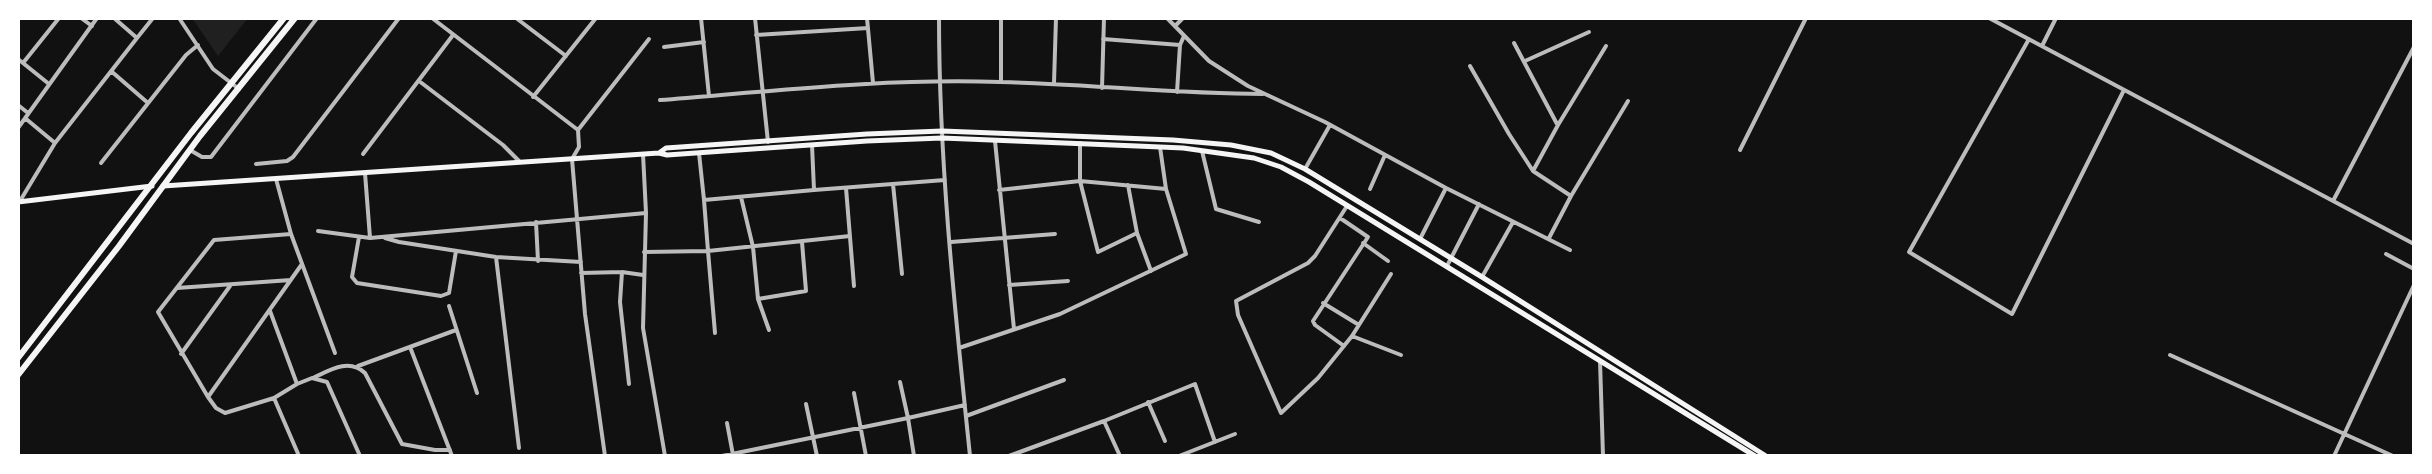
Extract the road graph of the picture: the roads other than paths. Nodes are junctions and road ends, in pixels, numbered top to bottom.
1 (59, 18) edge
2 (81, 18) edge
3 (97, 18) edge
4 (114, 18) edge
5 (153, 18) edge
6 (179, 18) edge
7 (284, 18) edge
8 (295, 18) edge
9 (316, 18) edge
10 (399, 18) edge
11 (432, 18) edge
12 (516, 18) edge
13 (528, 18) edge
14 (596, 18) edge
15 (701, 18) edge
16 (755, 18) edge
17 (867, 18) edge
18 (939, 18) edge
19 (1001, 18) edge
20 (1056, 18) edge
21 (1104, 18) edge
22 (1167, 18) edge
23 (1183, 18) edge
24 (1806, 18) edge
25 (1989, 18) edge
26 (2056, 18) edge
27 (523, 24) junction
28 (92, 26) junction
29 (1175, 26) junction
30 (868, 28) junction
31 (1589, 32) dead end
32 (453, 35) junction
33 (756, 35) junction
34 (1184, 36) junction
35 (137, 38) junction
36 (649, 39) dead end
37 (1103, 39) junction
38 (2029, 39) junction
39 (704, 42) junction
40 (1514, 43) dead end
41 (198, 45) junction
42 (1180, 45) junction
43 (1606, 46) dead end
44 (2042, 46) junction
45 (664, 47) dead end
46 (2414, 47) edge
47 (566, 56) junction
48 (18, 59) edge
49 (1525, 62) junction
50 (23, 63) junction
51 (1470, 66) dead end
52 (111, 71) junction
53 (419, 81) junction
54 (939, 81) junction
55 (232, 82) junction
56 (1001, 82) junction
57 (873, 83) junction
58 (1054, 83) junction
59 (49, 84) junction
60 (1102, 88) junction
61 (239, 89) junction
62 (2124, 90) junction
63 (1177, 92) junction
64 (763, 93) junction
65 (1263, 94) junction
66 (709, 96) junction
67 (533, 97) junction
68 (660, 100) dead end
69 (1628, 101) dead end
70 (148, 104) junction
71 (18, 105) edge
72 (28, 113) junction
73 (25, 118) junction
74 (1330, 125) junction
75 (1558, 125) junction
76 (18, 128) edge
77 (578, 130) junction
78 (942, 135) junction
79 (994, 140) junction
80 (768, 142) junction
81 (55, 143) junction
82 (1080, 143) junction
83 (812, 145) junction
84 (1160, 147) junction
85 (190, 150) junction
86 (1740, 150) dead end
87 (1202, 151) junction
88 (363, 153) dead end
89 (658, 153) junction
90 (699, 153) junction
91 (644, 154) junction
92 (1385, 155) junction
93 (572, 159) junction
94 (519, 161) junction
95 (101, 163) dead end
96 (256, 164) dead end
97 (1305, 169) junction
98 (1533, 171) junction
99 (365, 173) junction
100 (276, 179) junction
101 (945, 180) junction
102 (1080, 181) junction
103 (893, 184) junction
104 (1128, 185) junction
105 (152, 186) junction
106 (163, 186) junction
107 (846, 188) junction
108 (1446, 188) junction
109 (1166, 189) junction
110 (1370, 189) dead end
111 (814, 190) junction
112 (999, 190) junction
113 (741, 196) junction
114 (1571, 196) junction
115 (704, 200) junction
116 (2333, 201) junction
117 (19, 202) edge
118 (1479, 204) junction
119 (1347, 206) junction
120 (646, 213) junction
121 (577, 218) junction
122 (1340, 218) junction
123 (536, 222) junction
124 (1259, 222) dead end
125 (1513, 222) junction
126 (318, 231) dead end
127 (1137, 233) junction
128 (291, 234) junction
129 (1055, 234) dead end
130 (850, 236) junction
131 (359, 237) junction
132 (381, 237) junction
133 (370, 238) junction
134 (1004, 238) junction
135 (1549, 238) junction
136 (1419, 239) junction
137 (802, 242) junction
138 (951, 242) junction
139 (1363, 243) junction
140 (2414, 244) edge
141 (753, 247) junction
142 (1570, 250) dead end
143 (456, 251) junction
144 (708, 251) junction
145 (644, 252) junction
146 (2386, 254) dead end
147 (496, 257) junction
148 (1451, 258) junction
149 (538, 261) junction
150 (1388, 261) dead end
151 (580, 262) junction
152 (302, 264) junction
153 (1447, 266) junction
154 (2414, 269) edge
155 (1150, 271) junction
156 (622, 272) junction
157 (581, 273) junction
158 (902, 274) dead end
159 (1391, 274) dead end
160 (644, 275) junction
161 (1482, 277) junction
162 (291, 280) junction
163 (1068, 281) dead end
164 (231, 285) junction
165 (1009, 285) junction
166 (2414, 285) edge
167 (854, 286) dead end
168 (177, 288) junction
169 (759, 299) junction
170 (1323, 303) junction
171 (449, 306) dead end
172 (270, 310) junction
173 (1359, 325) junction
174 (1014, 329) junction
175 (456, 330) junction
176 (769, 330) dead end
177 (715, 333) dead end
178 (1352, 336) junction
179 (1344, 346) junction
180 (410, 347) junction
181 (959, 348) junction
182 (335, 353) dead end
183 (181, 354) junction
184 (1401, 355) dead end
185 (2170, 355) dead end
186 (18, 358) edge
187 (1600, 360) junction
188 (358, 366) junction
189 (18, 375) edge
190 (312, 378) junction
191 (1064, 380) dead end
192 (900, 381) dead end
193 (297, 384) junction
194 (629, 384) dead end
195 (477, 393) dead end
196 (854, 393) dead end
197 (208, 397) junction
198 (274, 398) junction
199 (1148, 402) junction
200 (806, 404) dead end
201 (964, 405) junction
202 (966, 416) junction
203 (908, 418) junction
204 (1104, 421) junction
205 (727, 423) dead end
206 (860, 427) junction
207 (2344, 433) junction
208 (1235, 434) dead end
209 (813, 436) junction
210 (1165, 441) dead end
211 (1215, 442) junction
212 (519, 448) dead end
213 (450, 450) junction
214 (733, 455) edge
215 (1016, 455) edge
216 (299, 456) edge
217 (360, 456) edge
218 (452, 456) edge
219 (605, 456) edge
220 (665, 456) edge
221 (722, 456) edge
222 (817, 456) edge
223 (866, 456) edge
224 (914, 456) edge
225 (970, 456) edge
226 (1009, 456) edge
227 (1120, 456) edge
228 (1179, 456) edge
229 (1603, 456) edge
230 (1755, 456) edge
231 (1766, 456) edge
232 (2334, 456) edge
233 (2393, 456) edge

1 - 50 street
2 - 28 street
3 - 28 street
4 - 35 street
5 - 35 street
6 - 41 street
7 - 55 main road
8 - 61 main road
9 - 85 street
10 - 96 street
11 - 32 street
12 - 27 street
13 - 27 street
14 - 47 street
15 - 39 street
16 - 33 street
17 - 30 street
18 - 54 street
19 - 56 street
20 - 58 street
21 - 37 street
22 - 29 street
23 - 29 street
24 - 86 street
25 - 38 street
26 - 44 street
27 - 47 street
28 - 59 street
29 - 34 street
30 - 33 street
30 - 57 street
31 - 49 street
32 - 53 street
32 - 67 street
33 - 64 street
34 - 42 street
34 - 65 street
35 - 52 street
36 - 77 street
37 - 42 street
37 - 60 street
38 - 44 street
38 - 62 street
39 - 45 street
39 - 66 street
40 - 49 street
41 - 55 street
41 - 70 street
42 - 63 street
43 - 75 street
44 - 62 street
46 - 116 street
47 - 67 street
48 - 50 street
49 - 75 street
50 - 59 street
51 - 98 street
52 - 70 street
52 - 81 street
53 - 88 street
53 - 94 street
54 - 56 street
54 - 57 street
54 - 78 street
55 - 61 street
55 - 105 main road
56 - 58 street
57 - 64 street
58 - 60 street
59 - 72 street
60 - 63 street
61 - 85 main road
62 - 116 street
63 - 65 street
64 - 66 street
64 - 80 street
65 - 74 street
66 - 68 street
67 - 77 street
69 - 114 street
70 - 95 street
71 - 72 street
72 - 73 street
73 - 76 street
73 - 81 street
74 - 92 street
74 - 97 street
75 - 98 street
77 - 93 street
78 - 79 main road
78 - 80 main road
78 - 83 main road
78 - 97 main road
78 - 101 street
79 - 82 main road
79 - 112 street
80 - 89 main road
81 - 117 street
82 - 84 main road
82 - 102 street
83 - 90 main road
83 - 111 street
84 - 87 main road
84 - 109 street
85 - 106 main road
87 - 119 main road
87 - 124 street
89 - 90 main road
89 - 91 main road
90 - 115 street
91 - 93 main road
91 - 120 street
92 - 108 street
92 - 110 street
93 - 94 main road
93 - 121 street
94 - 99 main road
97 - 136 main road
98 - 114 street
99 - 100 main road
99 - 133 street
100 - 106 main road
100 - 128 street
101 - 103 street
101 - 138 street
102 - 104 street
102 - 112 street
102 - 127 street
103 - 107 street
103 - 158 street
104 - 109 street
104 - 127 street
105 - 117 main road
105 - 186 main road
106 - 189 main road
107 - 111 street
107 - 130 street
108 - 118 street
108 - 136 street
109 - 155 street
111 - 113 street
112 - 134 street
113 - 115 street
113 - 141 street
114 - 135 street
115 - 144 street
116 - 140 street
118 - 125 street
118 - 148 street
119 - 122 street
119 - 153 main road
120 - 121 street
120 - 145 street
121 - 123 street
121 - 151 street
122 - 139 street
122 - 179 street
123 - 132 street
123 - 149 street
125 - 135 street
125 - 161 street
126 - 131 street
127 - 155 street
128 - 152 street
128 - 168 street
129 - 134 street
130 - 137 street
130 - 167 street
131 - 133 street
131 - 143 street
132 - 133 street
132 - 143 street
134 - 138 street
134 - 165 street
135 - 142 street
136 - 148 main road
137 - 141 street
137 - 169 street
138 - 181 street
139 - 150 street
139 - 170 street
141 - 144 street
141 - 169 street
143 - 147 street
144 - 145 street
144 - 177 street
145 - 160 street
146 - 154 street
147 - 149 street
147 - 212 street
148 - 153 street
148 - 161 main road
149 - 151 street
151 - 157 street
152 - 162 street
152 - 182 street
153 - 187 main road
155 - 174 street
156 - 157 street
156 - 160 street
156 - 194 street
157 - 219 street
159 - 173 street
160 - 220 street
161 - 231 main road
162 - 164 street
162 - 172 street
163 - 165 street
164 - 168 street
164 - 183 street
165 - 174 street
166 - 207 street
168 - 183 street
169 - 176 street
170 - 173 street
170 - 179 street
171 - 175 street
172 - 193 street
172 - 197 street
173 - 178 street
174 - 181 street
175 - 180 street
175 - 195 street
178 - 179 street
178 - 184 street
180 - 188 street
180 - 213 street
181 - 201 street
183 - 197 street
185 - 207 street
187 - 229 street
187 - 230 main road
188 - 190 street
188 - 213 street
190 - 193 street
190 - 217 street
191 - 202 street
192 - 203 street
193 - 198 street
196 - 206 street
197 - 198 street
198 - 216 street
199 - 204 street
199 - 210 street
199 - 211 street
200 - 209 street
201 - 202 street
201 - 203 street
202 - 225 street
203 - 206 street
203 - 224 street
204 - 215 street
204 - 227 street
205 - 214 street
206 - 209 street
206 - 223 street
207 - 232 street
207 - 233 street
208 - 211 street
209 - 214 street
209 - 222 street
211 - 228 street
213 - 218 street
214 - 221 street
215 - 226 street

